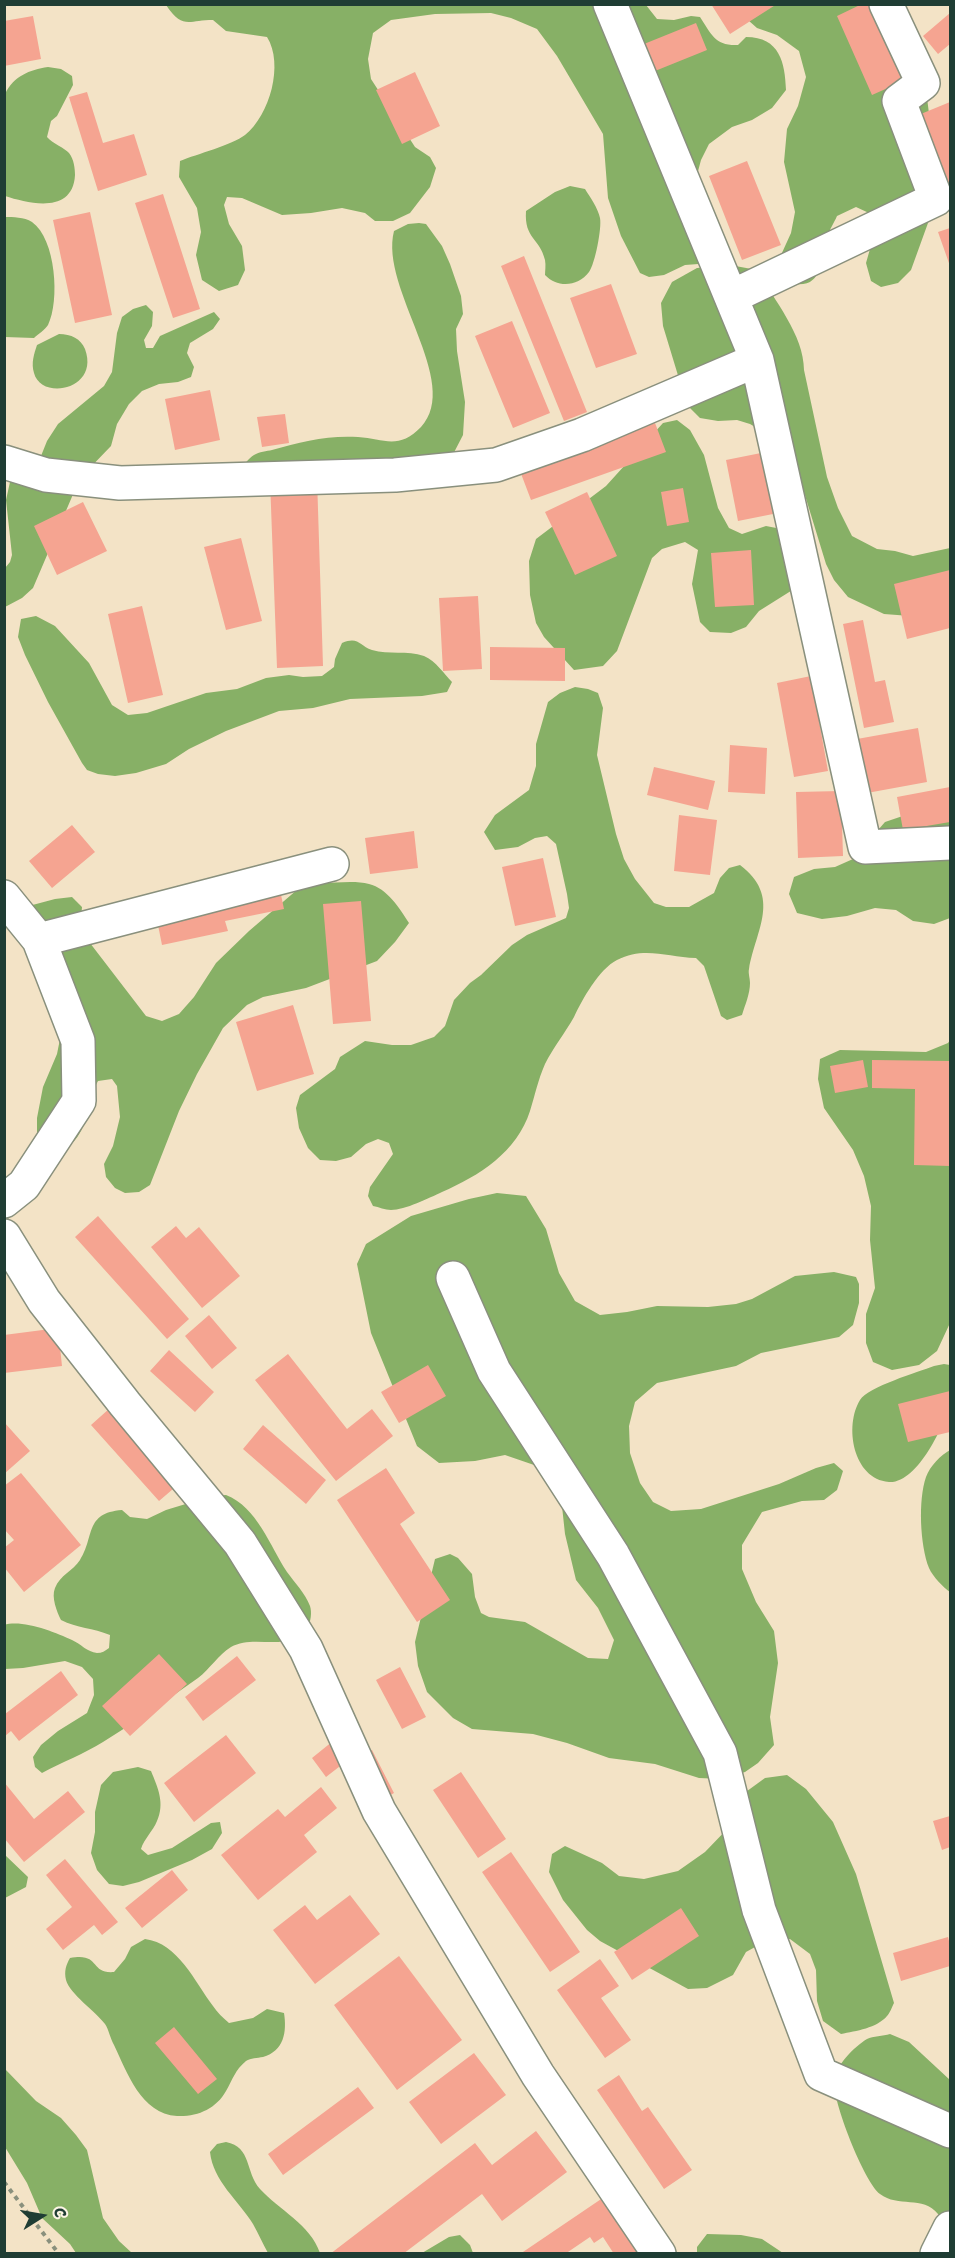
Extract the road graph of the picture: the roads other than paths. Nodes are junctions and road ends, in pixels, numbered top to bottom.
1 (610, 4) edge
2 (886, 4) edge
3 (731, 297) junction
4 (757, 360) junction
5 (4, 462) edge
6 (951, 843) edge
7 (332, 864) dead end
8 (4, 897) edge
9 (39, 940) junction
10 (4, 1202) edge
11 (4, 1236) edge
12 (453, 1278) dead end
13 (951, 2131) edge
14 (951, 2228) edge
15 (659, 2253) edge
16 (937, 2253) edge

1 - 3 lane
2 - 3 lane
3 - 4 lane
4 - 5 lane
4 - 6 lane
7 - 9 lane
8 - 9 lane
9 - 10 lane
11 - 15 lane
12 - 13 lane
14 - 16 lane

